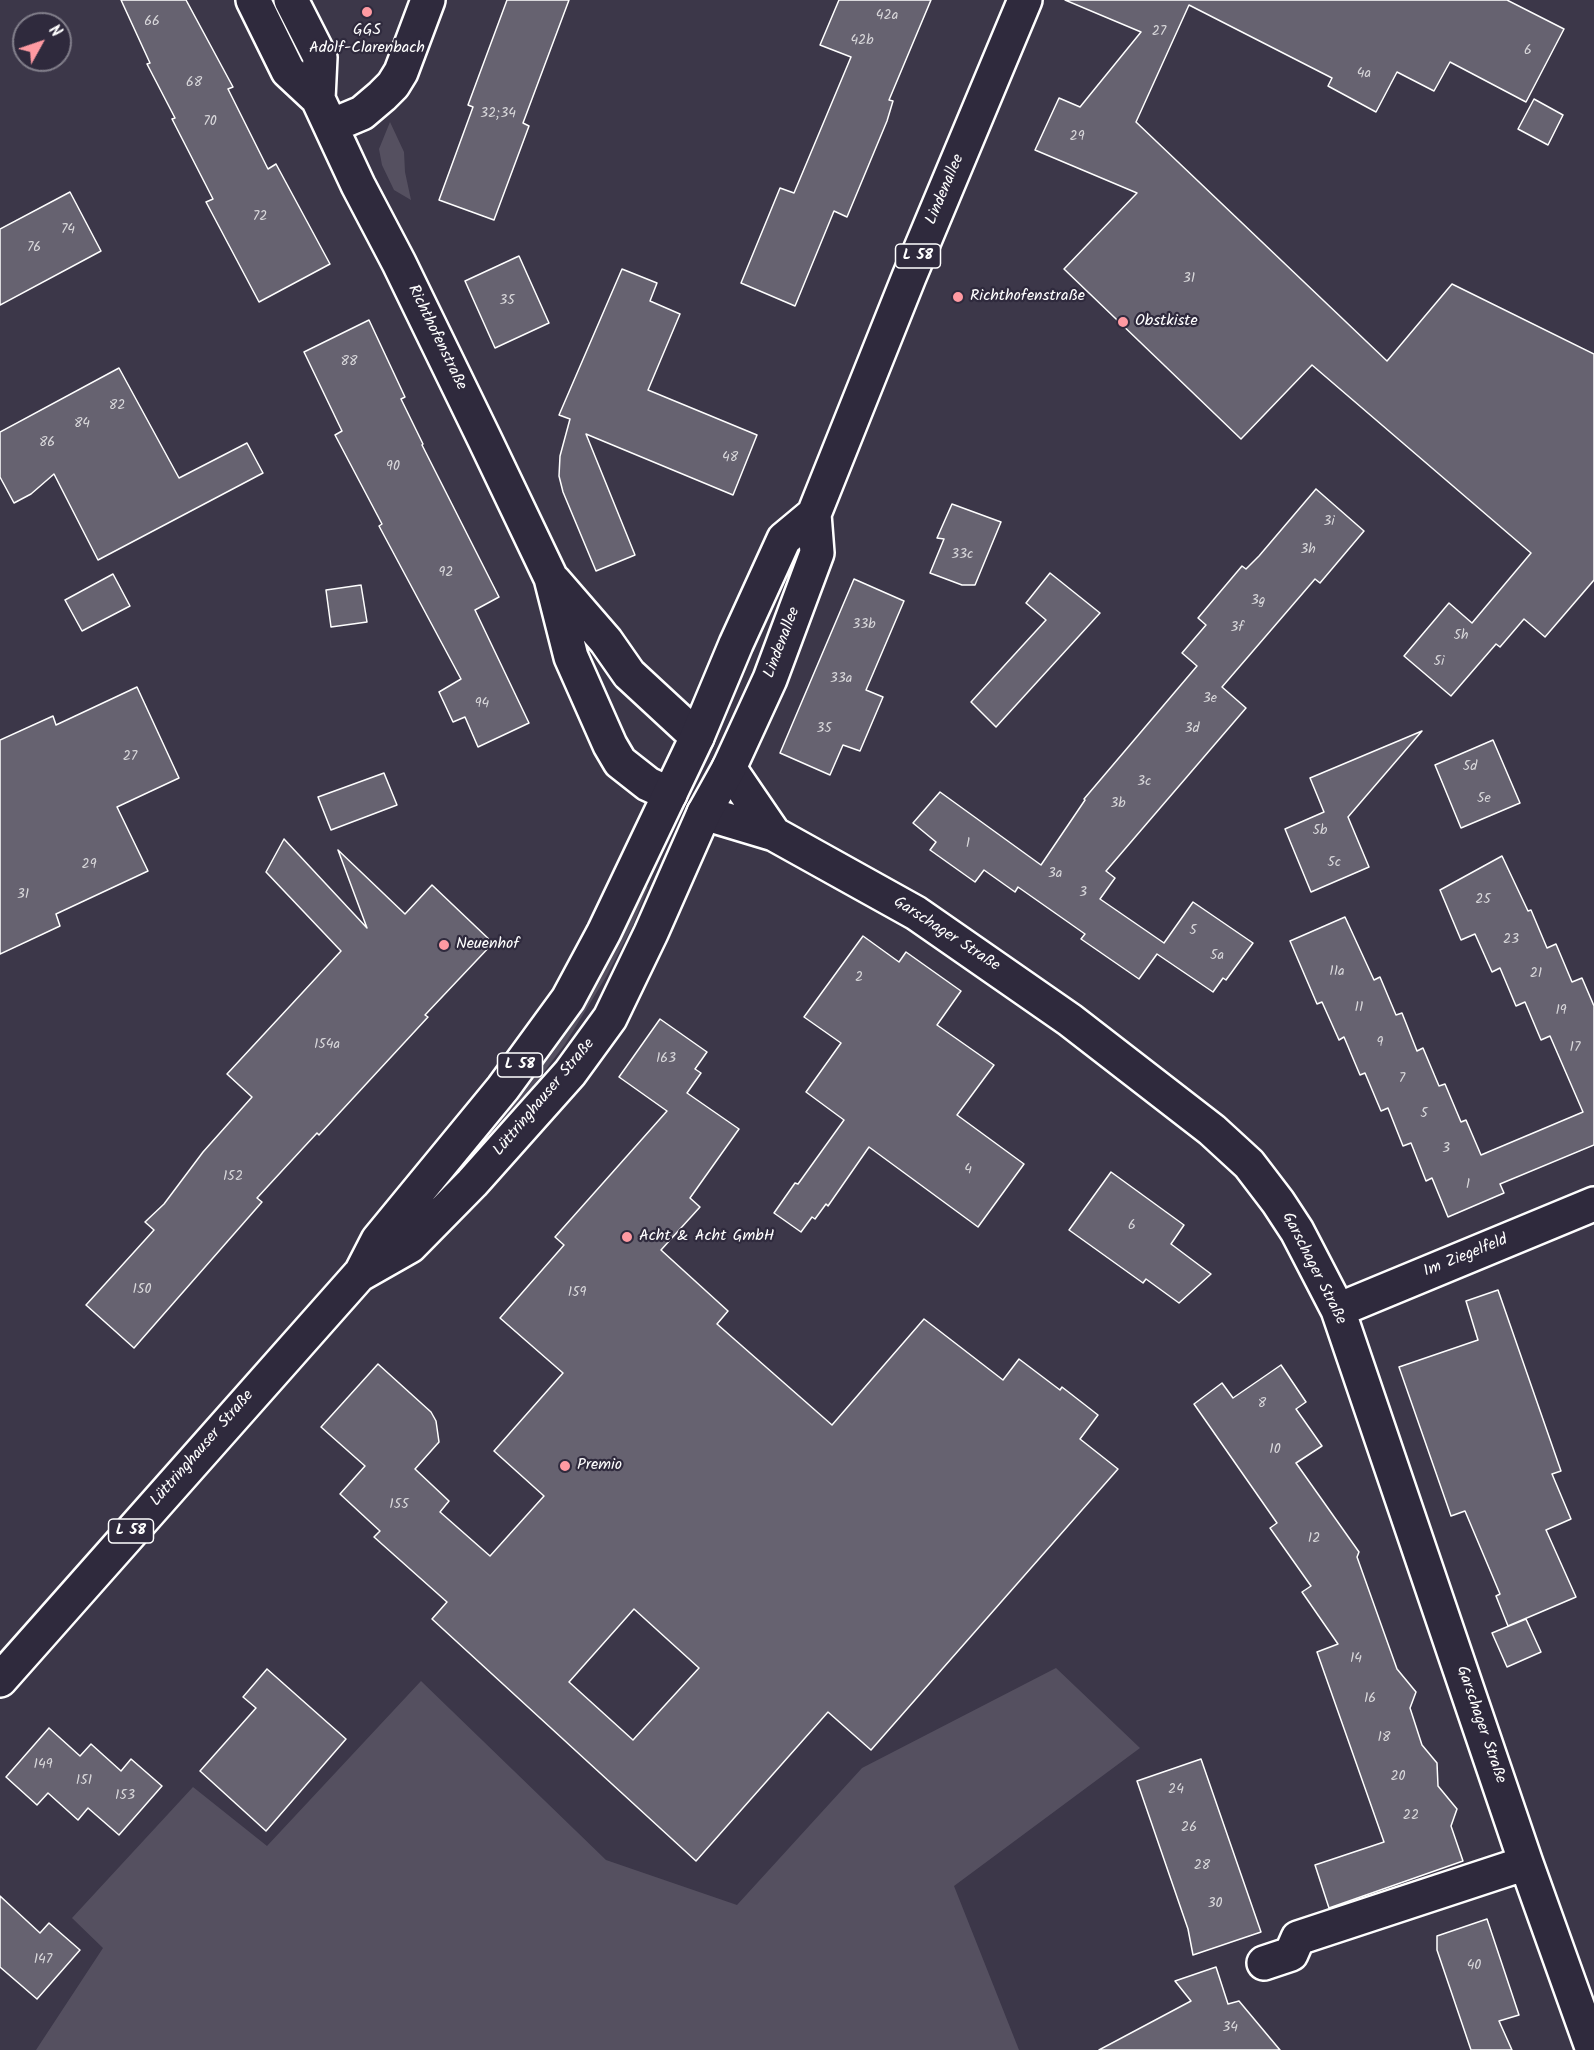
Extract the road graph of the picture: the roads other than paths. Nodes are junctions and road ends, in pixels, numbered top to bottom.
1 (253, 0) edge
2 (291, 0) edge
3 (428, 0) edge
4 (1025, 0) edge
5 (325, 113) junction
6 (814, 514) junction
7 (551, 578) junction
8 (697, 737) junction
9 (729, 768) junction
10 (669, 794) junction
11 (704, 813) junction
12 (774, 834) junction
13 (1594, 1204) edge
14 (361, 1274) junction
15 (1338, 1310) junction
16 (0, 1680) edge
17 (1526, 1863) junction
18 (1264, 1963) dead end
19 (1591, 2035) edge

1 - 5 street, Richthofenstraße
2 - 5 street, Richthofenstraße
3 - 5 street
4 - 6 street, Lindenallee / L 58
5 - 7 street, Richthofenstraße
6 - 8 street, Lindenallee / L 58
6 - 9 street, Lindenallee / L 58
7 - 8 street, Richthofenstraße
7 - 10 street, Richthofenstraße
8 - 9 street, Richthofenstraße
8 - 10 street, L 58
9 - 11 street, L 58
9 - 12 street, Garschager Straße
10 - 11 street, Richthofenstraße
10 - 14 street, Lüttringhauser Straße / L 58
11 - 12 street, Garschager Straße
11 - 14 street, Lüttringhauser Straße / L 58
12 - 15 street, Garschager Straße
13 - 15 street, Im Ziegelfeld
14 - 16 street, Lüttringhauser Straße / L 58
15 - 17 street, Garschager Straße
17 - 18 street
17 - 19 street, Garschager Straße

